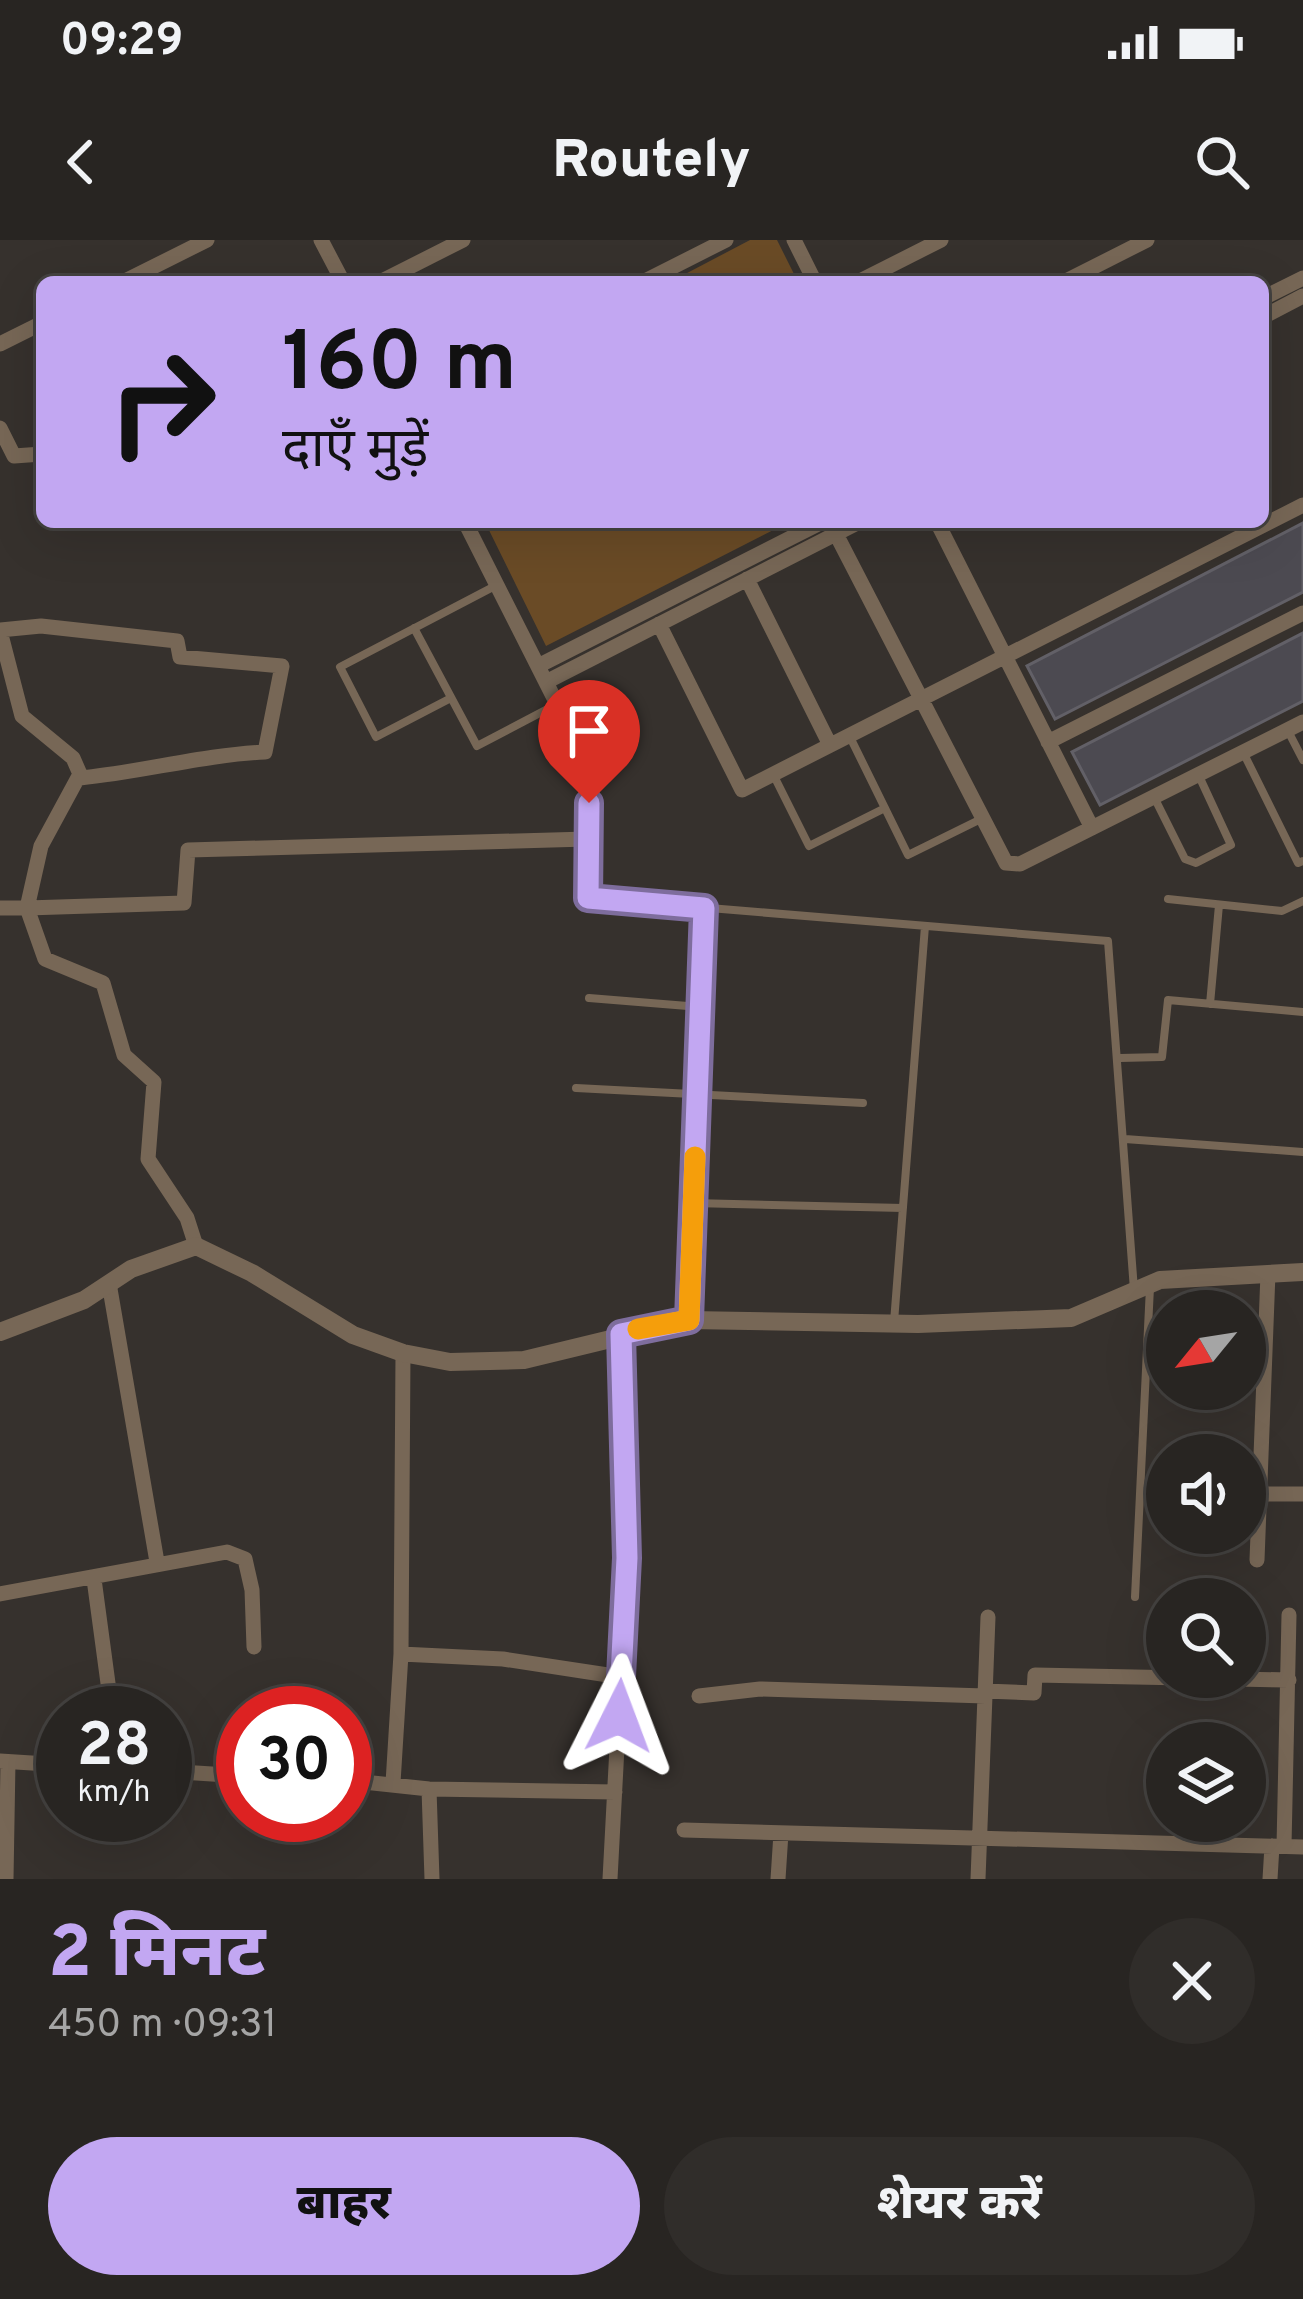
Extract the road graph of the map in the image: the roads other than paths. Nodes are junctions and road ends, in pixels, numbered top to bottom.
1 (207, 240) edge
2 (322, 240) edge
3 (463, 240) edge
4 (726, 240) edge
5 (794, 240) edge
6 (940, 240) edge
7 (1147, 240) edge
8 (135, 276) edge
9 (340, 276) edge
10 (392, 276) edge
11 (655, 276) edge
12 (812, 276) edge
13 (870, 276) edge
14 (1076, 276) edge
15 (1303, 278) edge
16 (1269, 295) edge
17 (1303, 296) edge
18 (1269, 314) edge
19 (36, 326) edge
20 (0, 344) edge
21 (0, 428) edge
22 (36, 454) edge
23 (1303, 505) edge
24 (1269, 522) edge
25 (468, 528) edge
26 (810, 528) edge
27 (848, 528) edge
28 (940, 528) edge
29 (1257, 528) edge
30 (836, 534) junction
31 (747, 580) junction
32 (497, 585) junction
33 (1303, 613) edge
34 (659, 624) junction
35 (414, 628) junction
36 (0, 630) edge
37 (1004, 655) junction
38 (538, 666) junction
39 (546, 682) junction
40 (451, 698) junction
41 (921, 698) junction
42 (557, 704) joint
43 (1295, 726) edge
44 (849, 735) junction
45 (1048, 742) junction
46 (830, 745) junction
47 (1243, 752) junction
48 (1303, 760) edge
49 (591, 767) dead end
50 (773, 774) junction
51 (1198, 775) junction
52 (80, 778) junction
53 (1154, 796) junction
54 (885, 808) junction
55 (983, 818) junction
56 (1092, 828) junction
57 (587, 838) junction
58 (1303, 861) edge
59 (1168, 899) dead end
60 (1303, 901) edge
61 (1219, 904) junction
62 (0, 908) edge
63 (27, 908) junction
64 (704, 908) junction
65 (925, 926) junction
66 (589, 998) dead end
67 (1210, 1004) junction
68 (700, 1007) junction
69 (1303, 1012) edge
70 (1120, 1058) junction
71 (576, 1088) dead end
72 (697, 1094) junction
73 (863, 1103) dead end
74 (1125, 1139) junction
75 (1303, 1152) edge
76 (693, 1203) junction
77 (902, 1208) junction
78 (196, 1246) junction
79 (1303, 1272) edge
80 (1268, 1273) junction
81 (109, 1283) junction
82 (1142, 1288) junction
83 (689, 1320) junction
84 (894, 1324) junction
85 (0, 1332) edge
86 (621, 1334) junction
87 (403, 1353) junction
88 (1261, 1434) edge
89 (1266, 1494) edge
90 (1303, 1494) edge
91 (1257, 1554) edge
92 (1257, 1560) dead end
93 (157, 1562) junction
94 (94, 1579) junction
95 (0, 1594) edge
96 (1135, 1597) dead end
97 (1289, 1615) dead end
98 (988, 1617) dead end
99 (254, 1647) dead end
100 (1296, 1647) edge
101 (401, 1654) junction
102 (620, 1677) junction
103 (1289, 1680) junction
104 (108, 1686) edge
105 (985, 1693) junction
106 (700, 1696) dead end
107 (4, 1762) edge
108 (36, 1764) edge
109 (372, 1782) edge
110 (393, 1783) junction
111 (429, 1789) junction
112 (615, 1792) junction
113 (684, 1830) dead end
114 (781, 1833) junction
115 (981, 1839) junction
116 (1278, 1846) junction
117 (1303, 1847) edge
118 (5, 1879) edge
119 (432, 1879) edge
120 (610, 1879) edge
121 (778, 1879) edge
122 (978, 1879) edge
123 (1270, 1879) edge

1 - 8 street
2 - 9 street
3 - 10 street
4 - 11 street
5 - 12 street
6 - 13 street
7 - 14 street
15 - 16 street
17 - 18 street
19 - 20 street
21 - 22 street
23 - 24 street
25 - 32 street
26 - 38 street
27 - 30 street
28 - 37 street
29 - 37 street
30 - 31 street
30 - 41 street
31 - 34 street
31 - 46 street
32 - 35 lane
32 - 38 street
33 - 45 street
34 - 39 street
34 - 50 street
35 - 40 lane
35 - 40 lane
36 - 52 street
36 - 52 street
37 - 41 street
37 - 45 street
38 - 39 street
39 - 42 street
40 - 42 lane
41 - 44 street
41 - 55 street
43 - 47 street
43 - 48 lane
44 - 46 street
44 - 54 lane
45 - 56 street
46 - 50 street
47 - 51 street
47 - 58 lane
49 - 57 street
50 - 54 lane
51 - 53 street
51 - 53 lane
52 - 63 street
53 - 56 street
54 - 55 lane
55 - 56 street
57 - 63 street
57 - 64 lane
59 - 61 lane
60 - 61 lane
61 - 67 lane
62 - 63 street
63 - 78 street
64 - 65 lane
64 - 68 lane
65 - 70 lane
65 - 77 lane
66 - 68 lane
67 - 69 lane
67 - 70 lane
68 - 72 lane
70 - 74 lane
71 - 72 lane
72 - 73 lane
72 - 76 lane
74 - 75 lane
74 - 82 lane
76 - 77 lane
76 - 83 lane
77 - 84 lane
78 - 81 street
78 - 87 street
79 - 80 street
80 - 82 street
80 - 88 street
81 - 85 street
81 - 93 street
82 - 84 street
82 - 96 lane
83 - 84 street
83 - 86 street
86 - 87 street
86 - 102 street
87 - 101 street
89 - 90 street
91 - 92 street
93 - 94 street
93 - 99 street
94 - 95 street
94 - 104 street
97 - 100 street
98 - 105 street
100 - 103 street
101 - 102 street
101 - 110 street
102 - 112 street
103 - 105 street
103 - 116 street
105 - 106 street
105 - 115 street
107 - 108 street
107 - 118 street
109 - 110 street
110 - 111 street
111 - 112 street
111 - 119 street
112 - 120 street
113 - 114 street
114 - 115 street
114 - 121 street
115 - 116 street
115 - 122 street
116 - 117 street
116 - 123 street

